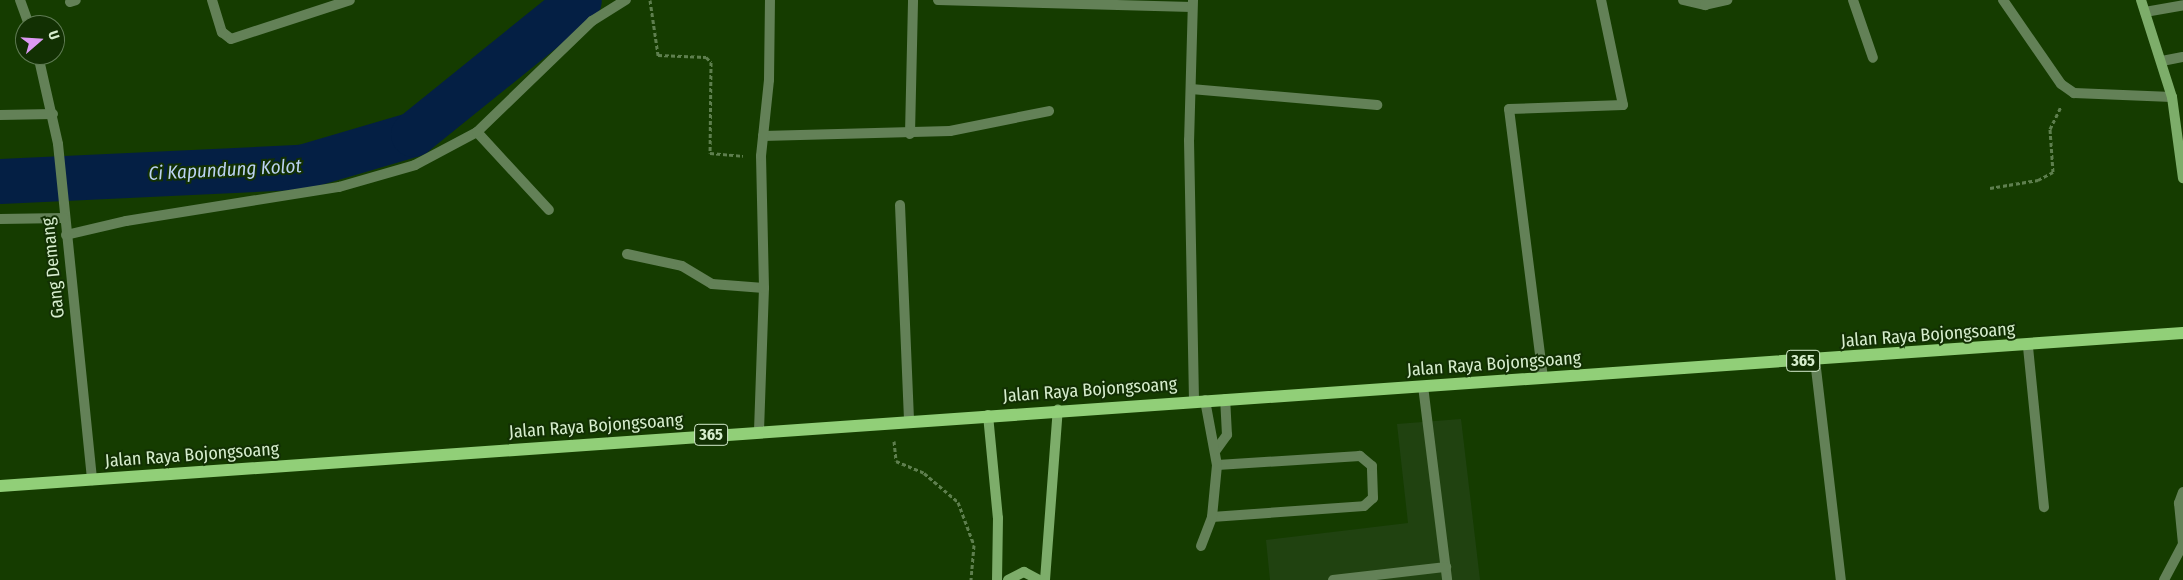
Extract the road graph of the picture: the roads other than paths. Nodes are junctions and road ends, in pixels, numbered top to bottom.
1 (20, 0) edge
2 (212, 0) edge
3 (350, 0) edge
4 (626, 0) edge
5 (770, 0) edge
6 (913, 0) edge
7 (938, 0) edge
8 (1601, 0) edge
9 (1683, 0) edge
10 (1727, 0) edge
11 (1853, 0) edge
12 (2003, 0) edge
13 (2141, 0) edge
14 (1193, 3) edge
15 (2183, 5) edge
16 (2145, 12) junction
17 (25, 15) edge
18 (2183, 57) edge
19 (1873, 58) dead end
20 (2162, 61) junction
21 (41, 65) edge
22 (1191, 89) junction
23 (2172, 97) junction
24 (1377, 105) dead end
25 (1049, 111) dead end
26 (53, 114) junction
27 (0, 115) edge
28 (477, 132) junction
29 (910, 134) junction
30 (763, 136) junction
31 (2183, 178) edge
32 (900, 205) dead end
33 (549, 210) dead end
34 (64, 213) junction
35 (0, 219) edge
36 (66, 235) junction
37 (628, 254) dead end
38 (764, 288) junction
39 (2183, 333) edge
40 (2028, 346) junction
41 (1815, 360) junction
42 (1543, 378) junction
43 (1423, 386) junction
44 (1225, 399) junction
45 (1199, 400) junction
46 (1058, 409) junction
47 (988, 415) junction
48 (909, 421) junction
49 (758, 431) junction
50 (1216, 450) junction
51 (1217, 465) junction
52 (92, 480) junction
53 (0, 486) edge
54 (2183, 492) edge
55 (2044, 507) dead end
56 (1212, 517) junction
57 (2183, 545) edge
58 (1201, 546) dead end
59 (1446, 567) junction
60 (997, 580) edge
61 (1008, 580) edge
62 (1038, 580) edge
63 (1045, 580) edge
64 (1333, 580) edge
65 (1447, 580) edge
66 (1842, 580) edge
67 (2164, 580) edge

1 - 17 street
2 - 3 street
4 - 28 street
5 - 30 street
6 - 29 street
7 - 14 street
8 - 42 street
9 - 10 street
11 - 19 street
12 - 23 street
13 - 16 street
14 - 22 street
15 - 16 street
16 - 20 street
18 - 20 street
20 - 23 street
21 - 26 street, Gang Demang
22 - 24 street
22 - 45 street
23 - 31 street
25 - 29 street
26 - 27 street
26 - 34 street, Gang Demang
28 - 33 street
28 - 36 street
29 - 30 street
30 - 38 street
32 - 48 street
34 - 35 street
34 - 36 street, Gang Demang
36 - 52 street, Gang Demang
37 - 38 street
38 - 49 street
39 - 40 main road, Jalan Raya Bojongsoang / 365
40 - 41 main road, Jalan Raya Bojongsoang / 365
40 - 55 street
41 - 42 main road, Jalan Raya Bojongsoang / 365
41 - 66 street
42 - 43 main road, Jalan Raya Bojongsoang / 365
43 - 44 main road, Jalan Raya Bojongsoang / 365
43 - 59 street
44 - 45 main road, Jalan Raya Bojongsoang / 365
44 - 50 street
45 - 46 main road, Jalan Raya Bojongsoang / 365
45 - 50 street
46 - 47 main road, Jalan Raya Bojongsoang / 365
46 - 63 street
47 - 48 main road, Jalan Raya Bojongsoang / 365
47 - 60 street
48 - 49 main road, Jalan Raya Bojongsoang / 365
49 - 52 main road, Jalan Raya Bojongsoang / 365
50 - 51 street
51 - 56 street
51 - 56 street
52 - 53 main road, Jalan Raya Bojongsoang / 365
54 - 57 street
56 - 58 street
57 - 67 street
59 - 64 street
59 - 65 street
61 - 62 street

